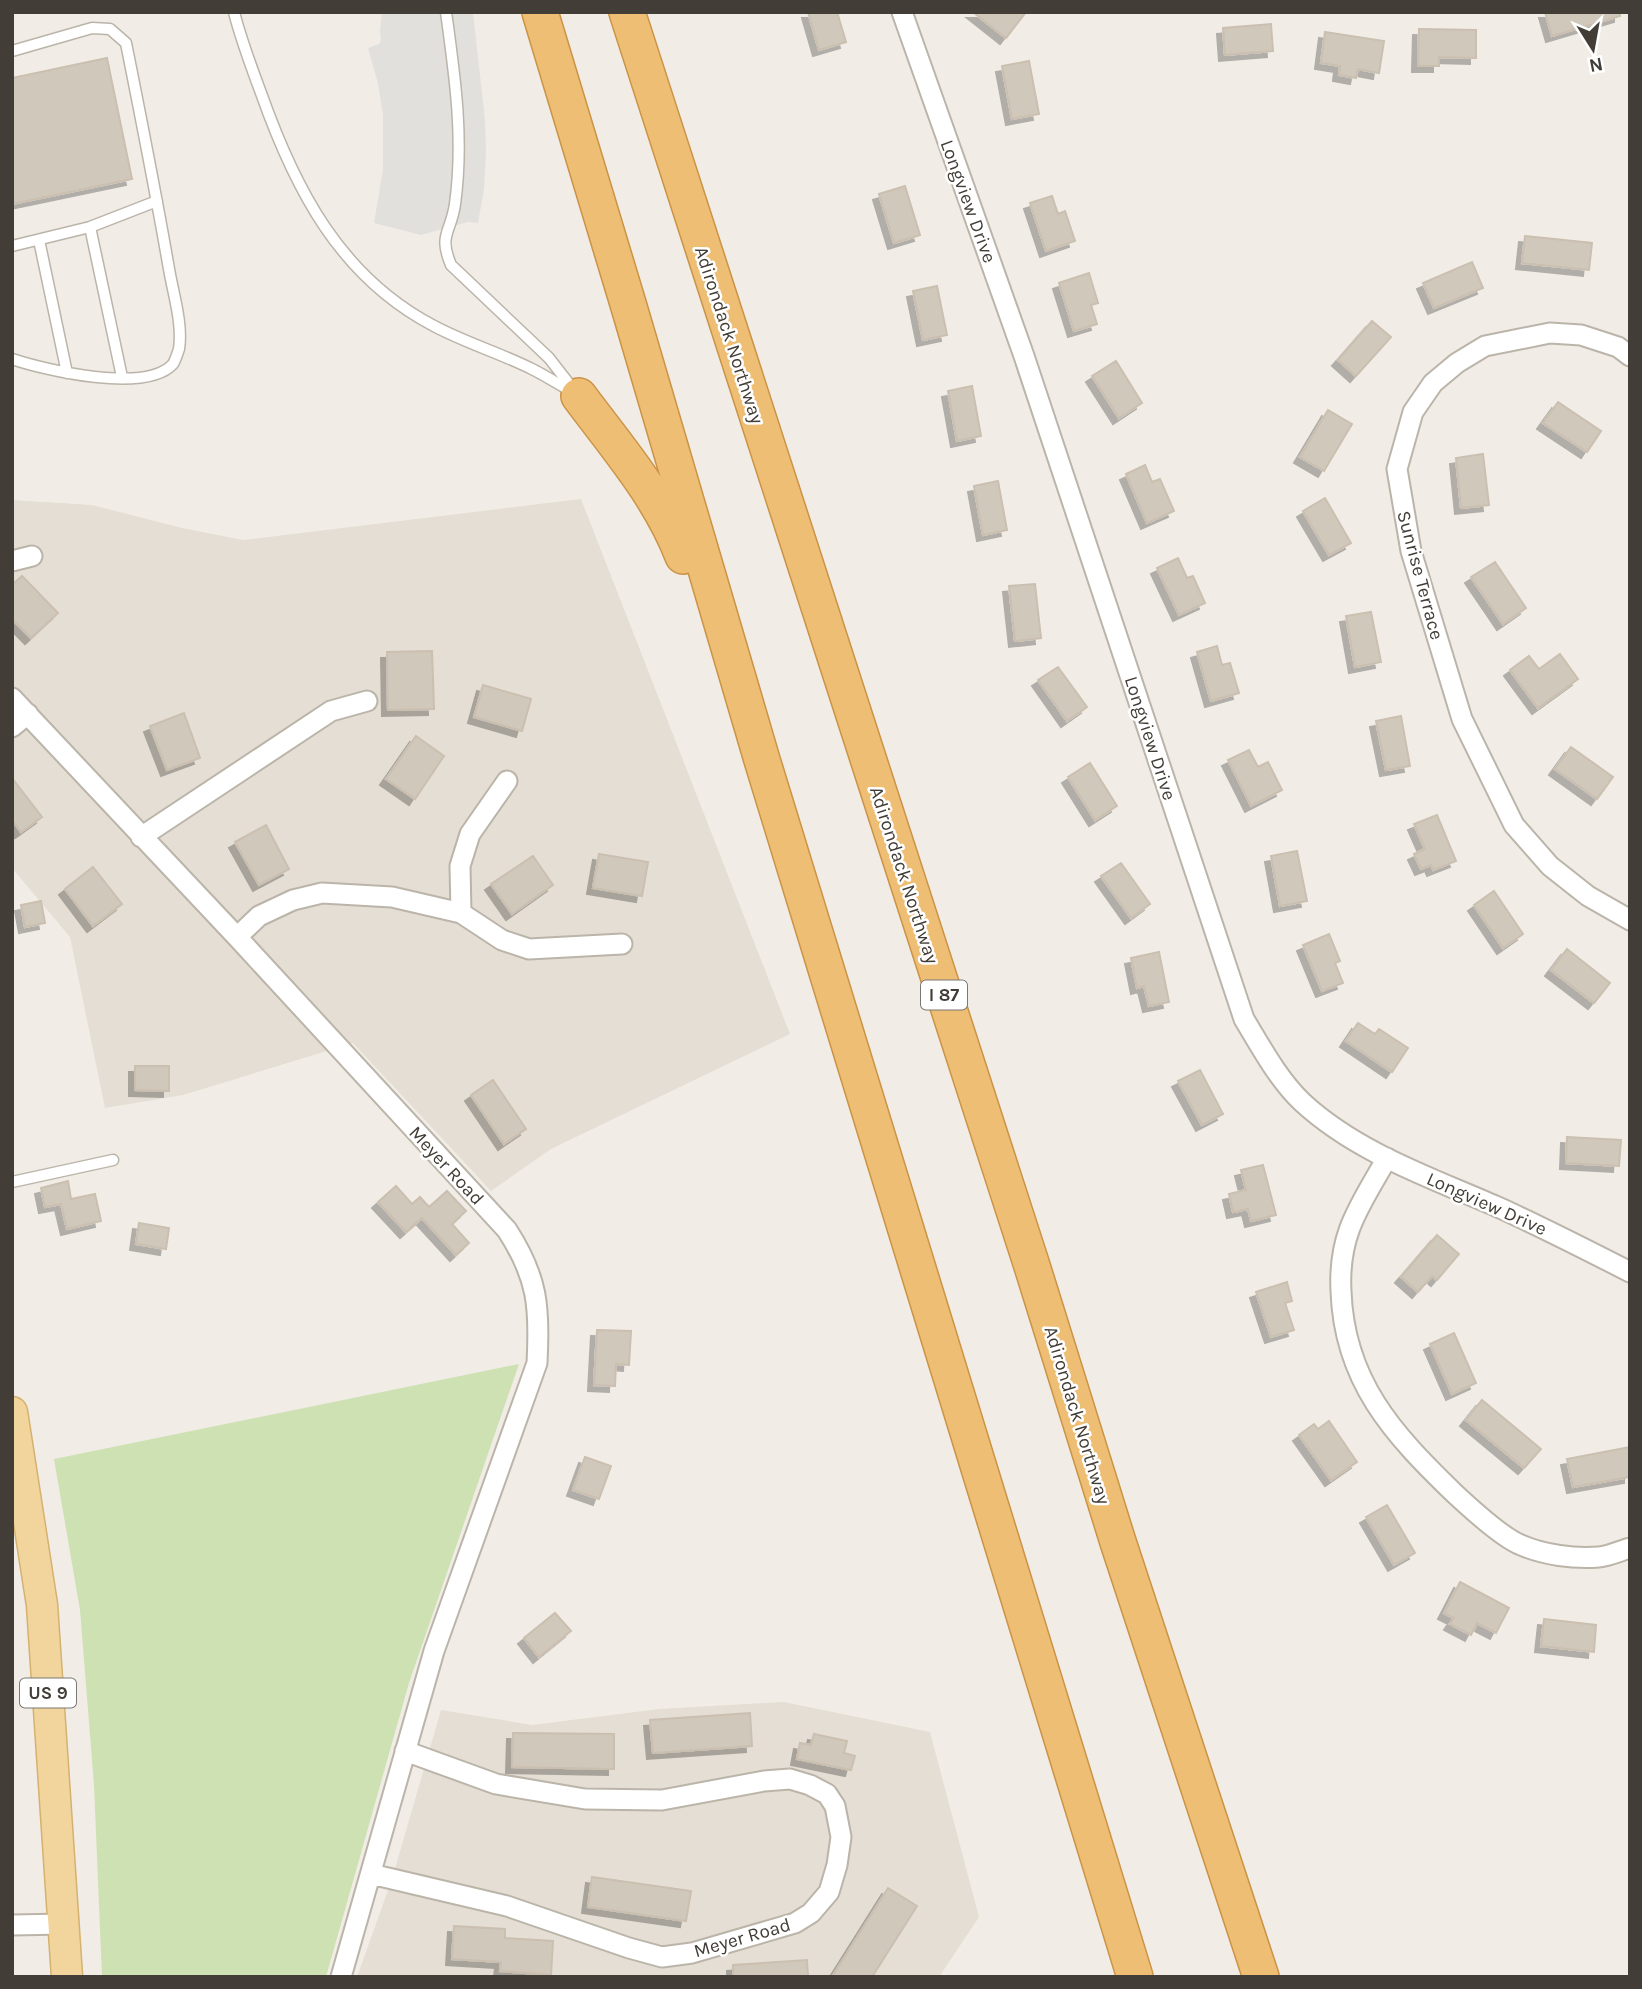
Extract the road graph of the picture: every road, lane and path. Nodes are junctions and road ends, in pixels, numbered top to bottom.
1 (234, 12) edge
2 (446, 12) edge
3 (540, 12) edge
4 (627, 12) edge
5 (902, 12) edge
6 (12, 51) edge
7 (157, 201) junction
8 (90, 227) junction
9 (39, 240) junction
10 (12, 246) edge
11 (1630, 356) edge
12 (12, 359) edge
13 (67, 373) junction
14 (122, 377) junction
15 (579, 396) junction
16 (32, 556) dead end
17 (12, 561) edge
18 (12, 698) edge
19 (368, 701) dead end
20 (20, 721) edge
21 (762, 760) junction
22 (507, 781) dead end
23 (141, 836) junction
24 (461, 913) junction
25 (1630, 920) edge
26 (237, 937) junction
27 (622, 944) dead end
28 (1387, 1158) junction
29 (113, 1160) dead end
30 (12, 1182) edge
31 (1630, 1272) edge
32 (12, 1412) edge
33 (1630, 1548) edge
34 (405, 1751) junction
35 (371, 1874) junction
36 (65, 1924) junction
37 (12, 1925) edge
38 (67, 1977) edge
39 (341, 1977) edge
40 (1135, 1977) edge
41 (1261, 1977) edge

1 - 15 lane
2 - 15 lane
3 - 21 highway
4 - 41 highway, Adirondack Northway / I 87
5 - 28 street, Longview Drive
6 - 7 lane
7 - 8 lane
7 - 14 lane
8 - 9 lane
8 - 14 lane
9 - 10 lane
9 - 13 lane
11 - 25 street, Sunrise Terrace
12 - 13 lane
13 - 14 lane
15 - 21 highway
16 - 17 street
18 - 20 street, Meyer Road
19 - 23 street
20 - 23 street, Meyer Road
21 - 40 highway
22 - 24 street
23 - 26 street, Meyer Road
24 - 26 street
24 - 27 street
26 - 34 street, Meyer Road
28 - 31 street, Longview Drive
28 - 33 street
29 - 30 lane
32 - 36 main road, US 9
34 - 35 street, Meyer Road
34 - 35 street, Meyer Road
35 - 39 street, Meyer Road
36 - 37 street
36 - 38 main road, US 9

